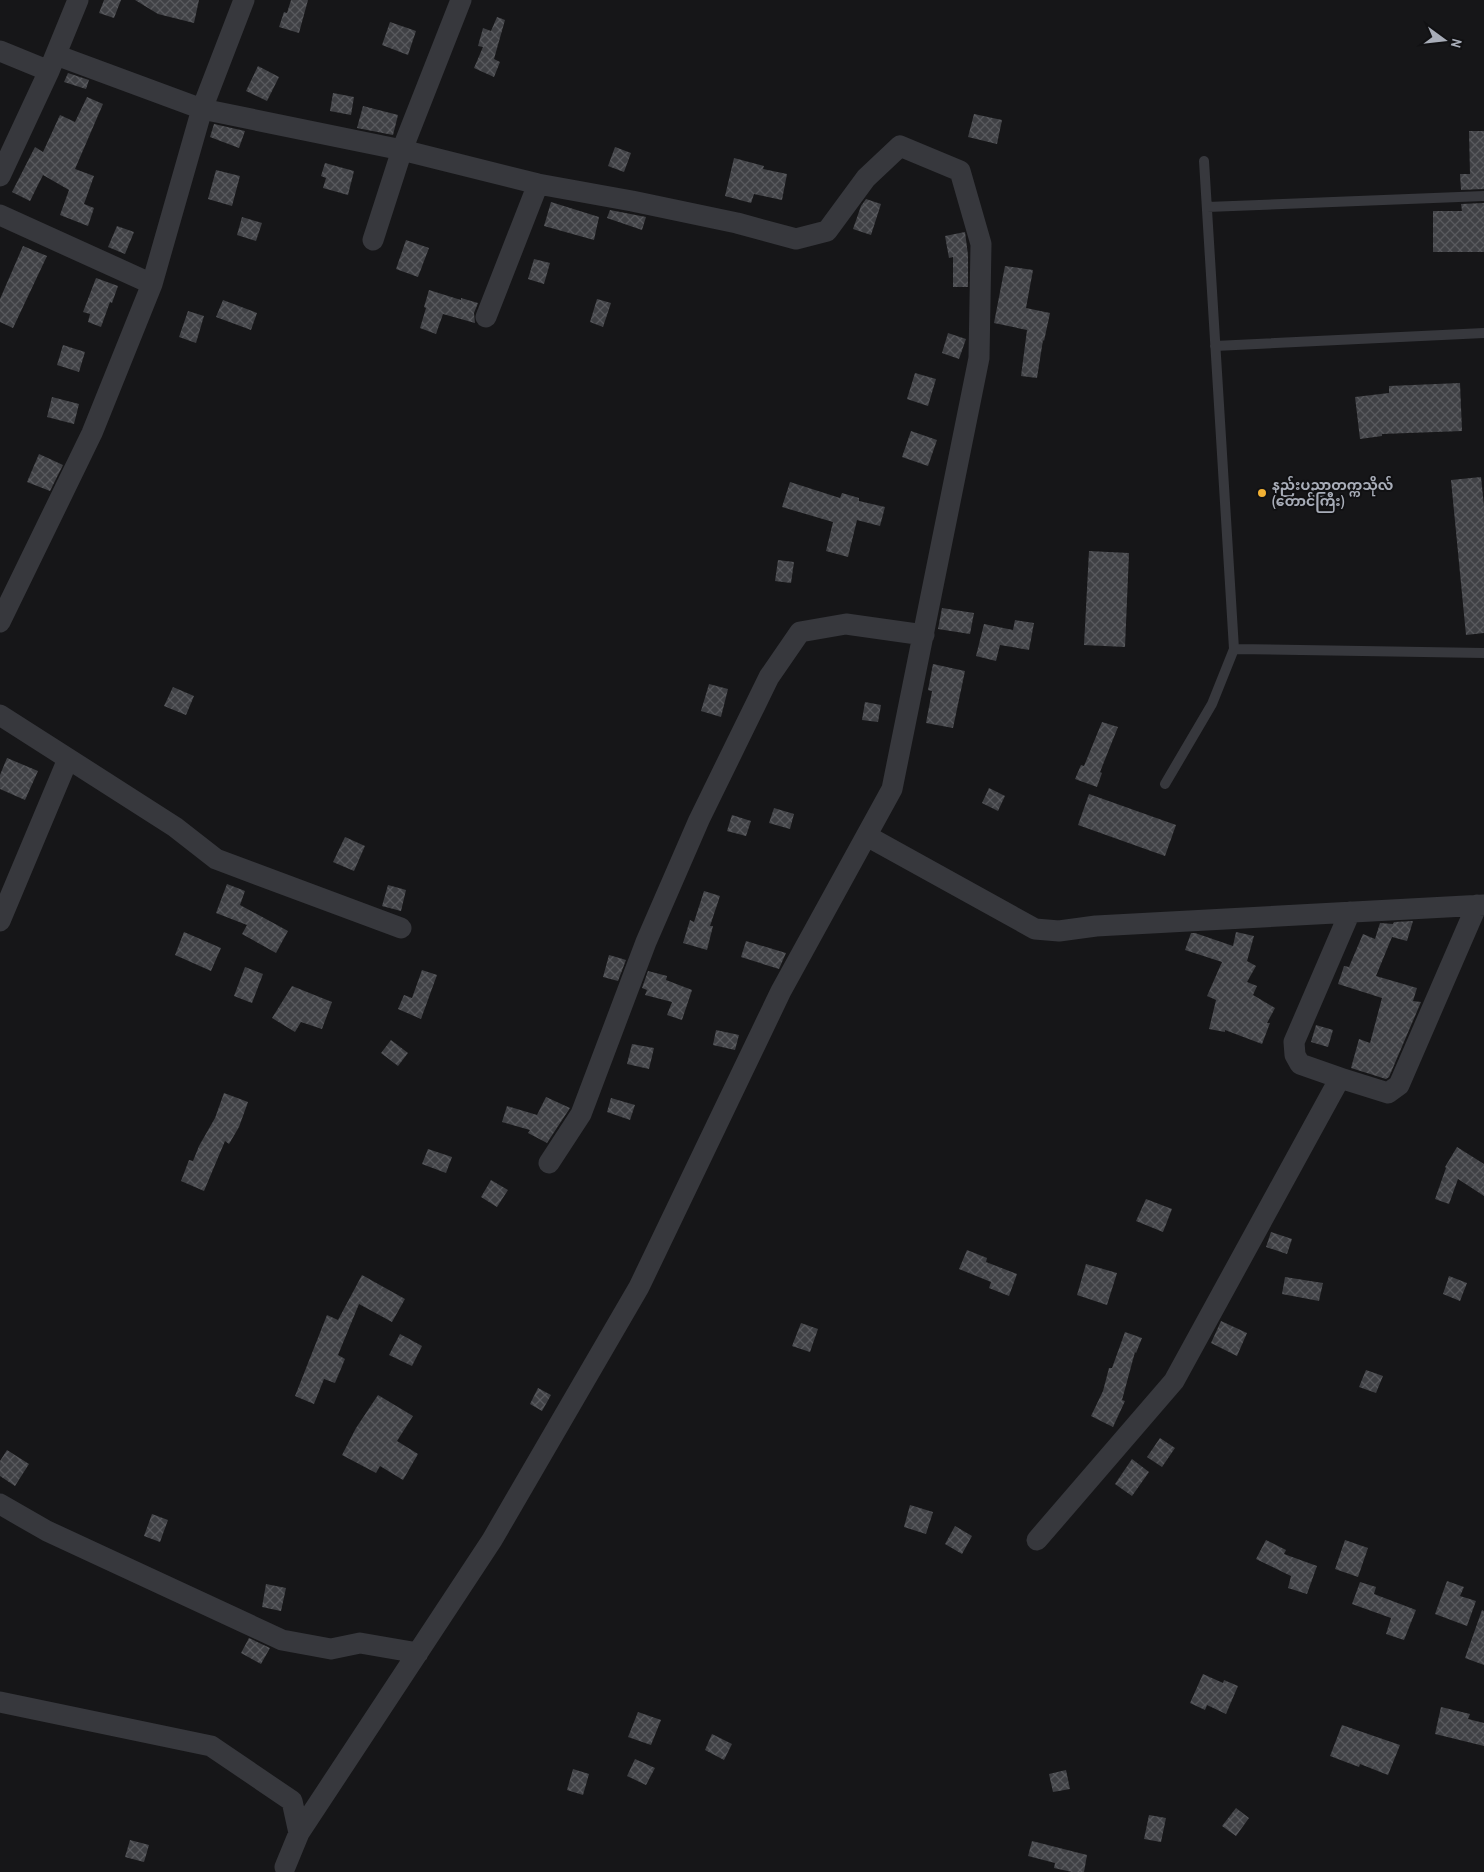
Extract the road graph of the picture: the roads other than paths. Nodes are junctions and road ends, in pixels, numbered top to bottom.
1 (78, 0) edge
2 (244, 0) edge
3 (460, 0) edge
4 (0, 51) edge
5 (52, 63) junction
6 (202, 109) junction
7 (402, 150) junction
8 (1204, 161) dead end
9 (0, 176) edge
10 (538, 184) junction
11 (1484, 196) edge
12 (1207, 207) junction
13 (0, 215) edge
14 (373, 240) dead end
15 (152, 284) junction
16 (486, 317) dead end
17 (1484, 333) edge
18 (1215, 346) junction
19 (0, 622) edge
20 (924, 635) junction
21 (1234, 649) junction
22 (1484, 653) edge
23 (0, 716) edge
24 (68, 759) junction
25 (1165, 784) dead end
26 (867, 836) junction
27 (1481, 905) edge
28 (1350, 912) junction
29 (0, 921) edge
30 (400, 928) dead end
31 (1340, 1078) junction
32 (549, 1163) dead end
33 (0, 1504) edge
34 (1037, 1540) dead end
35 (418, 1653) junction
36 (0, 1702) edge
37 (299, 1833) junction
38 (285, 1867) dead end

1 - 5 street
2 - 6 street
3 - 7 street
4 - 5 street
5 - 6 street
5 - 9 street
6 - 7 street
6 - 15 street
7 - 10 street
7 - 14 street
8 - 12 lane
10 - 16 street
10 - 20 street
11 - 12 lane
12 - 18 lane
13 - 15 street
15 - 19 street
17 - 18 lane
18 - 21 lane
20 - 26 street
20 - 32 street
21 - 22 lane
21 - 25 lane
23 - 24 street
24 - 29 street
24 - 30 street
26 - 28 street
26 - 35 street
27 - 28 street
27 - 31 street
28 - 31 street
31 - 34 street
33 - 35 street
35 - 37 street
36 - 37 street
37 - 38 street

